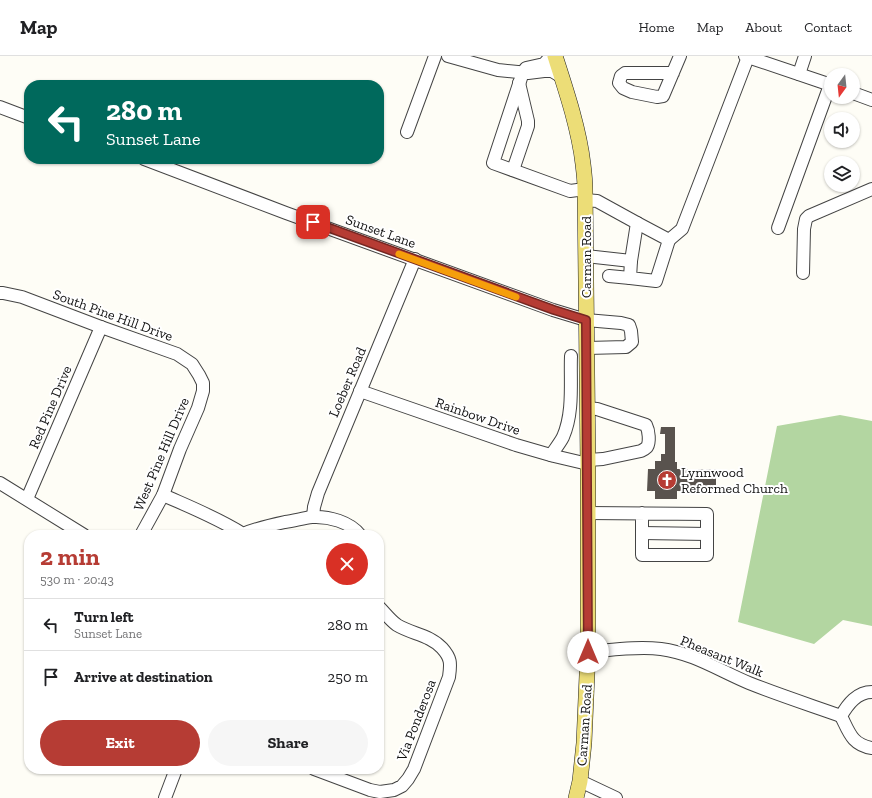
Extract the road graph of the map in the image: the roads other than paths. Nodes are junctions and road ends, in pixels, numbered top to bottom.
1 (435, 56) edge
2 (448, 56) edge
3 (551, 56) edge
4 (555, 56) edge
5 (680, 56) edge
6 (805, 56) edge
7 (747, 57) edge
8 (673, 73) dead end
9 (799, 74) junction
10 (562, 77) junction
11 (521, 78) junction
12 (824, 83) edge
13 (860, 96) edge
14 (872, 100) edge
15 (824, 104) edge
16 (0, 107) edge
17 (24, 116) edge
18 (406, 132) dead end
19 (157, 164) edge
20 (513, 170) junction
21 (872, 189) edge
22 (585, 194) junction
23 (637, 223) junction
24 (778, 228) dead end
25 (669, 240) junction
26 (586, 256) junction
27 (415, 259) junction
28 (631, 261) junction
29 (803, 273) dead end
30 (609, 276) dead end
31 (630, 278) junction
32 (0, 293) edge
33 (586, 320) junction
34 (101, 327) junction
35 (587, 348) junction
36 (571, 356) dead end
37 (202, 383) joint
38 (360, 391) junction
39 (587, 408) junction
40 (551, 456) junction
41 (588, 462) junction
42 (0, 483) edge
43 (163, 495) junction
44 (27, 499) junction
45 (588, 512) junction
46 (642, 513) junction
47 (313, 517) junction
48 (76, 530) edge
49 (145, 530) edge
50 (236, 530) edge
51 (252, 530) edge
52 (355, 530) edge
53 (642, 533) junction
54 (707, 534) junction
55 (384, 612) edge
56 (588, 652) junction
57 (872, 692) edge
58 (841, 716) junction
59 (872, 748) edge
60 (174, 774) edge
61 (327, 774) edge
62 (580, 781) junction
63 (165, 798) edge
64 (576, 798) edge
65 (616, 798) edge

1 - 18 street
2 - 11 street
3 - 11 street
4 - 10 main road, Carman Road
5 - 8 street
6 - 9 street
7 - 9 street
7 - 25 street
9 - 12 street
10 - 11 street
10 - 22 main road, Carman Road
11 - 20 street
11 - 20 street
13 - 14 street
15 - 24 street
16 - 17 street
19 - 27 street, Sunset Lane
20 - 22 street
21 - 29 street
22 - 23 street
22 - 26 main road, Carman Road
23 - 25 street
23 - 28 street
25 - 31 street
26 - 28 street
26 - 33 main road, Carman Road
27 - 33 street, Sunset Lane
27 - 38 street, Loeber Road
28 - 31 street
30 - 31 street
32 - 34 street, South Pine Hill Drive
33 - 35 main road, Carman Road
33 - 35 street, Sunset Lane
34 - 37 street, South Pine Hill Drive
34 - 44 street, Red Pine Drive
35 - 39 main road, Carman Road
36 - 40 street
37 - 43 street, West Pine Hill Drive
38 - 40 street, Rainbow Drive
38 - 47 street, Loeber Road
39 - 41 main road, Carman Road
39 - 41 street, Rainbow Drive
40 - 41 street, Rainbow Drive
41 - 45 main road, Carman Road
42 - 44 street
43 - 49 street, West Pine Hill Drive
43 - 50 street
44 - 48 street
45 - 46 street
45 - 56 main road, Carman Road
46 - 53 street
46 - 54 street
47 - 51 street
47 - 52 street
53 - 54 street
53 - 54 street
55 - 61 street, Via Ponderosa
56 - 58 street, Pheasant Walk
56 - 62 main road, Carman Road
57 - 58 street
58 - 59 street
60 - 63 street
62 - 64 main road, Carman Road
62 - 65 street

